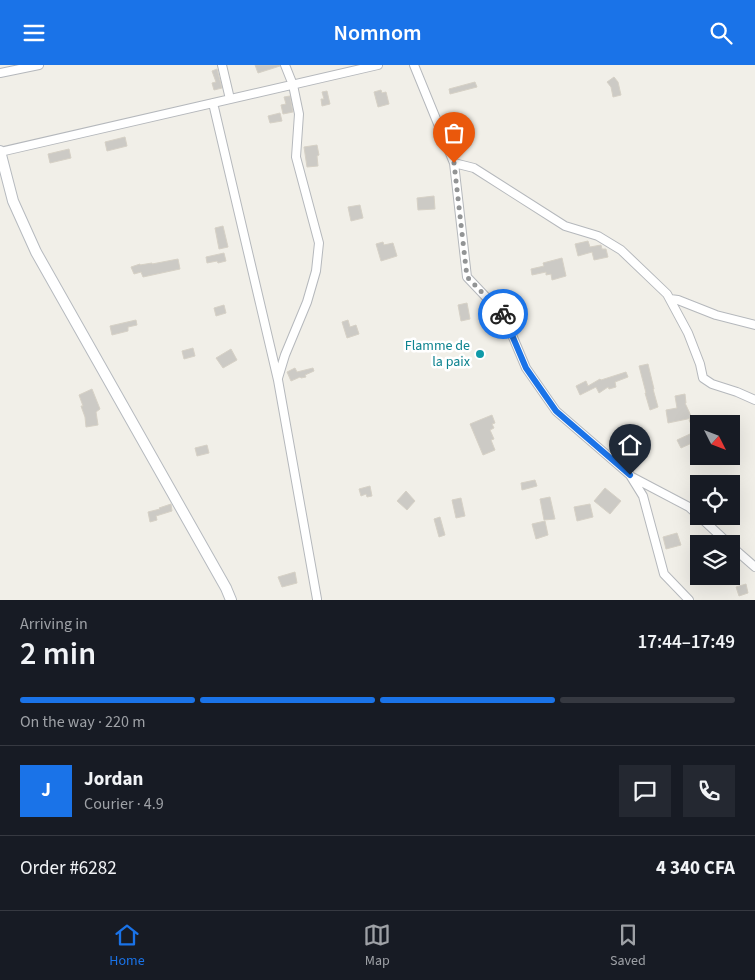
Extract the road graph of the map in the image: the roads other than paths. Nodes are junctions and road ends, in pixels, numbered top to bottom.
1 (39, 65) edge
2 (222, 65) edge
3 (285, 65) edge
4 (378, 65) edge
5 (414, 65) edge
6 (0, 73) edge
7 (293, 85) junction
8 (230, 99) junction
9 (213, 103) junction
10 (0, 151) edge
11 (454, 163) junction
12 (670, 299) junction
13 (755, 325) edge
14 (278, 380) junction
15 (755, 400) edge
16 (630, 475) junction
17 (690, 508) edge
18 (709, 525) edge
19 (719, 535) edge
20 (740, 554) edge
21 (755, 567) edge
22 (317, 599) dead end
23 (231, 600) edge
24 (689, 600) edge

1 - 6 street
2 - 8 street
3 - 7 street
4 - 7 street
5 - 11 street
7 - 8 street
7 - 14 street
8 - 9 street
9 - 10 street
9 - 14 street
10 - 23 main road
11 - 12 street
11 - 16 street
12 - 13 street
12 - 15 street
14 - 22 street
16 - 17 street
16 - 24 street
18 - 19 street
20 - 21 street

